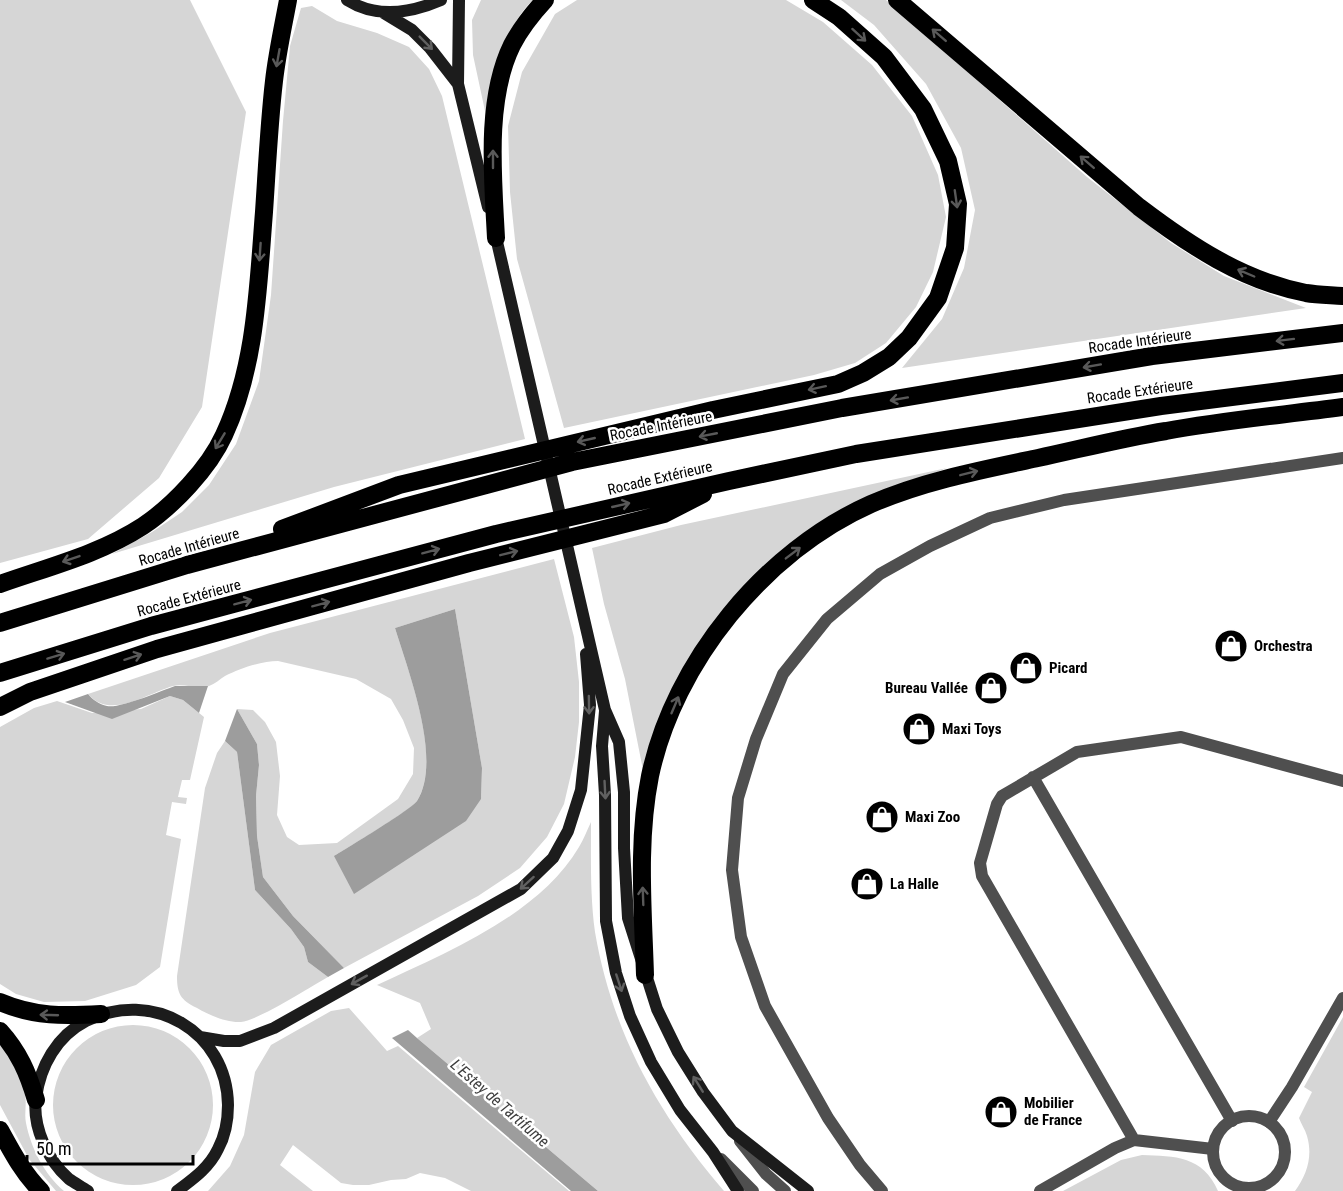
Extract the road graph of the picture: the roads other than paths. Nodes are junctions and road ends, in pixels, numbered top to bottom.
1 (288, 0) edge
2 (347, 0) edge
3 (441, 0) edge
4 (459, 0) edge
5 (545, 0) edge
6 (813, 0) edge
7 (899, 1) edge
8 (384, 12) junction
9 (458, 84) junction
10 (496, 238) junction
11 (1343, 296) edge
12 (1343, 333) edge
13 (1343, 383) edge
14 (1343, 406) edge
15 (1343, 458) edge
16 (729, 481) junction
17 (187, 565) junction
18 (0, 584) edge
19 (581, 605) junction
20 (0, 623) edge
21 (0, 674) edge
22 (0, 707) edge
23 (604, 710) junction
24 (1033, 777) junction
25 (1343, 781) edge
26 (645, 975) junction
27 (1343, 998) edge
28 (0, 1002) edge
29 (101, 1014) junction
30 (0, 1031) edge
31 (200, 1037) junction
32 (36, 1100) junction
33 (1232, 1121) junction
34 (1269, 1122) junction
35 (0, 1130) edge
36 (732, 1131) junction
37 (1134, 1140) junction
38 (1214, 1149) junction
39 (713, 1152) junction
40 (1246, 1190) edge
41 (41, 1191) edge
42 (88, 1191) edge
43 (177, 1191) edge
44 (738, 1191) edge
45 (753, 1191) edge
46 (785, 1191) edge
47 (808, 1191) edge
48 (882, 1191) edge
49 (1040, 1191) edge

1 -> 18 highway
2 - 8 main road
3 - 8 main road
4 - 9 main road
10 -> 5 highway
6 -> 17 highway
11 -> 7 highway
8 -> 9 main road
9 - 10 main road
10 - 19 main road
12 -> 17 highway, Rocade Intérieure
13 - 16 highway, Rocade Extérieure
26 -> 14 highway
15 - 48 street
21 -> 16 highway, Rocade Extérieure
22 -> 16 highway
17 - 20 highway, Rocade Intérieure
19 - 23 main road
19 -> 31 main road
23 - 26 main road
23 -> 39 main road
24 - 25 street
24 - 33 street
24 - 37 street
36 -> 26 main road
27 - 34 street
29 -> 28 highway
29 - 31 main road
29 - 32 main road
30 - 32 highway
31 - 43 main road
32 - 42 main road
33 - 34 street
33 - 38 street
34 - 40 street
35 - 41 highway
36 - 46 street
36 - 47 main road
37 - 38 street
37 - 49 street
38 - 40 street
39 - 44 main road
39 - 45 street

